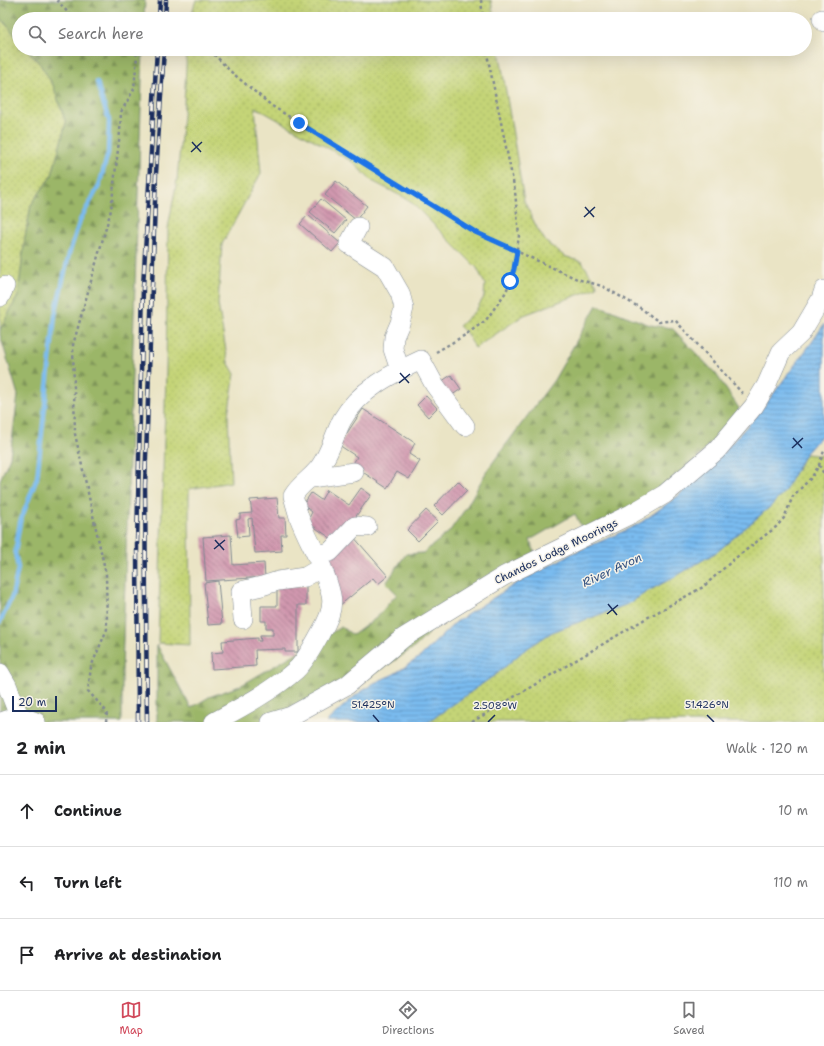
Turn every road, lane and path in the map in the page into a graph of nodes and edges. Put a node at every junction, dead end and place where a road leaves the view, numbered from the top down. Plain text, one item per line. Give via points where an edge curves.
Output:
1 (57, 0) edge
2 (481, 0) edge
3 (67, 12) edge
4 (482, 12) edge
5 (137, 56) edge
6 (217, 56) edge
7 (487, 56) edge
8 (358, 227) dead end
9 (517, 251) junction
10 (824, 290) edge
11 (421, 360) junction
12 (400, 370) junction
13 (748, 400) junction
14 (465, 426) dead end
15 (824, 451) edge
16 (819, 465) junction
17 (354, 472) dead end
18 (824, 474) edge
19 (312, 478) junction
20 (367, 528) dead end
21 (320, 561) junction
22 (243, 619) dead end
23 (0, 673) edge
24 (28, 719) edge
25 (1, 722) edge
26 (106, 722) edge
27 (214, 722) edge
28 (271, 722) edge
29 (472, 722) edge

1 - 3 path
2 - 4 path
5 - 26 path via 134,89 121,112 111,210 74,345 75,434 106,574 107,629 91,666 88,691 107,712
6 - 9 path via 230,71 272,106 475,232
7 - 9 path via 515,191 519,236
8 - 12 street via 349,244 385,267 400,292 404,308 394,336 393,349
9 - 11 path via 506,292 486,320
9 - 13 path via 577,279 602,286 659,322 675,320
10 - 13 street, Chandos Lodge Moorings via 801,333 781,352 766,386
11 - 12 street
11 - 14 street via 434,384
12 - 19 street via 385,377 358,399 343,419 323,462
13 - 28 street, Chandos Lodge Moorings via 717,450 664,494 631,514 504,576 403,638 347,685 291,716
15 - 16 path
16 - 18 path
16 - 29 path via 812,477 793,496 784,518 776,527 703,587
17 - 19 street
19 - 21 street via 299,487 294,496 299,516
20 - 21 street via 355,526
21 - 22 street via 305,577 241,591
21 - 27 street via 331,596 332,609 313,647 296,669 272,688
23 - 24 street
24 - 25 street

